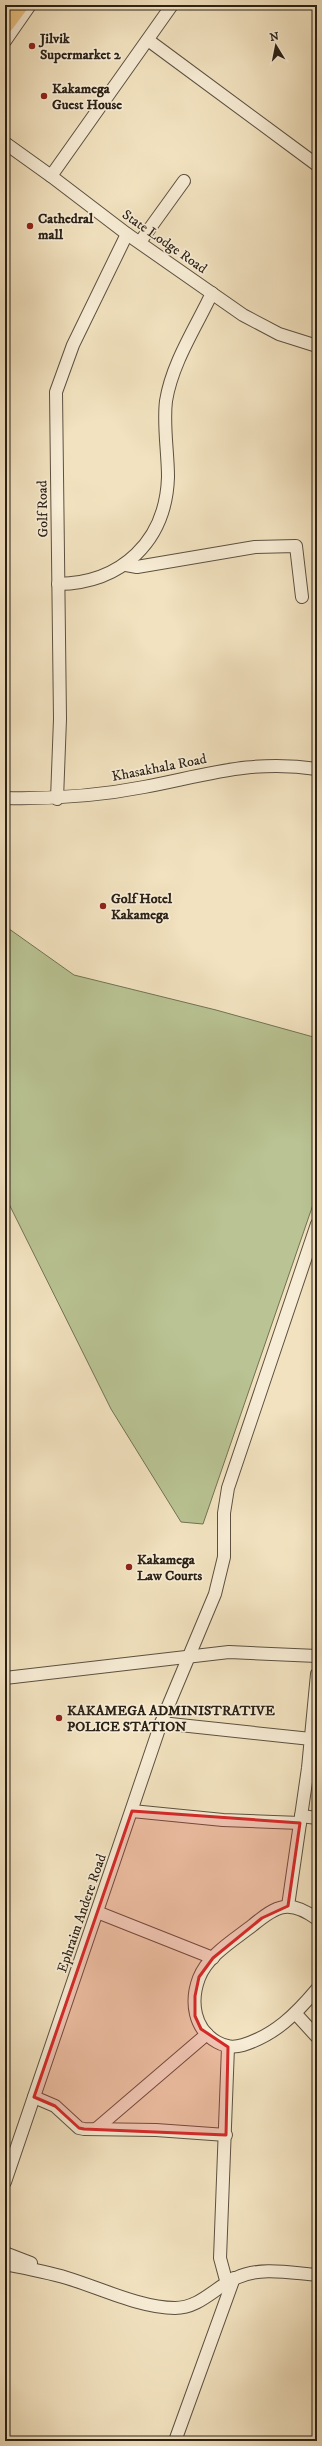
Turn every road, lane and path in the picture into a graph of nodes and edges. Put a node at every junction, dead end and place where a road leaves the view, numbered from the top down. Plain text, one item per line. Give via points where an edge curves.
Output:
1 (30, 5) edge
2 (172, 5) edge
3 (14, 17) edge
4 (5, 28) edge
5 (148, 40) junction
6 (5, 41) edge
7 (5, 143) edge
8 (317, 165) edge
9 (52, 176) junction
10 (184, 181) dead end
11 (127, 234) junction
12 (140, 242) junction
13 (212, 293) junction
14 (317, 346) edge
15 (126, 565) junction
16 (58, 584) junction
17 (302, 597) dead end
18 (317, 769) edge
19 (5, 798) edge
20 (57, 799) junction
21 (317, 1224) edge
22 (189, 1656) junction
23 (317, 1656) edge
24 (317, 1674) edge
25 (5, 1678) edge
26 (161, 1724) junction
27 (311, 1739) junction
28 (132, 1810) junction
29 (317, 1818) edge
30 (301, 1820) junction
31 (288, 1906) junction
32 (97, 1912) junction
33 (317, 1919) edge
34 (213, 1958) junction
35 (317, 1989) edge
36 (296, 2014) junction
37 (207, 2034) junction
38 (317, 2037) edge
39 (228, 2048) junction
40 (34, 2097) junction
41 (96, 2129) junction
42 (226, 2135) junction
43 (5, 2182) edge
44 (5, 2253) edge
45 (5, 2264) edge
46 (317, 2275) edge
47 (65, 2277) junction
48 (231, 2281) junction
49 (175, 2441) edge

1 - 3 street
2 - 5 street
3 - 4 street
3 - 6 street
5 - 8 street
5 - 9 street
7 - 9 street, State Lodge Road
9 - 11 street, State Lodge Road
10 - 12 street
11 - 12 street, State Lodge Road
11 - 16 street, Golf Road via 72,346 56,392
12 - 13 street, State Lodge Road
13 - 14 street, State Lodge Road via 262,326
13 - 15 street via 169,386 166,402 166,498 157,528
15 - 16 street via 78,584
15 - 17 street via 137,567 255,547 296,546
16 - 20 street, Golf Road via 60,719
18 - 20 street, Khasakhala Road via 269,764 245,766 142,787
19 - 20 street, Khasakhala Road
21 - 22 street, Ephraim Andere Road via 228,1488 221,1573
22 - 23 street via 255,1652
22 - 25 street
22 - 26 street, Ephraim Andere Road
24 - 27 street
26 - 27 street
26 - 28 street, Ephraim Andere Road
27 - 30 street
28 - 30 street via 224,1820
28 - 32 street, Ephraim Andere Road
29 - 30 street
30 - 31 street
31 - 33 street via 302,1908
31 - 34 street via 274,1910 262,1918
32 - 34 street
32 - 40 street, Ephraim Andere Road
34 - 37 street via 199,1977 195,1996 195,2016 201,2029
35 - 36 street
36 - 38 street
36 - 39 street via 256,2040
37 - 39 street
37 - 41 street
39 - 42 street
40 - 41 street via 54,2106 79,2128
40 - 43 street, Ephraim Andere Road
41 - 42 street
42 - 48 street via 220,2258
44 - 47 street
45 - 47 street
46 - 48 street via 254,2272
47 - 48 street via 155,2307 176,2309 190,2306
48 - 49 street

